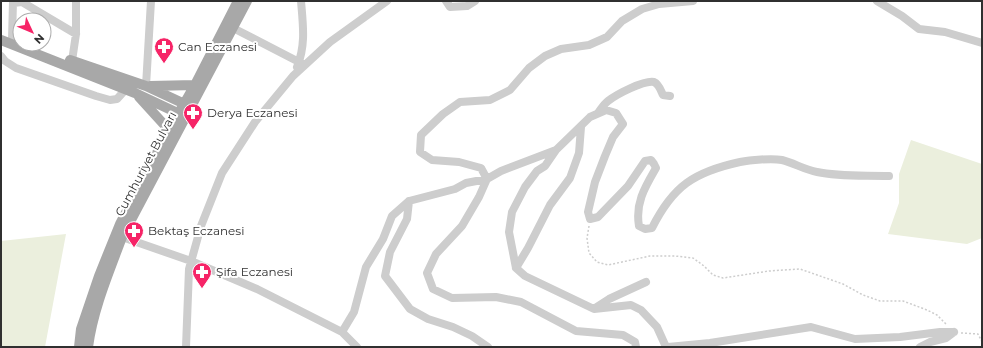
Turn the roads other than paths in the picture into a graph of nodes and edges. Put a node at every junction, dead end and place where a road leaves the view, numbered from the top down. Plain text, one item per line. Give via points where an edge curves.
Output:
1 (76, 1) edge
2 (151, 1) edge
3 (238, 1) edge
4 (247, 1) edge
5 (301, 1) edge
6 (387, 1) edge
7 (446, 1) edge
8 (475, 1) edge
9 (693, 1) edge
10 (877, 1) edge
11 (13, 2) edge
12 (14, 12) edge
13 (233, 28) junction
14 (76, 34) junction
15 (1, 36) edge
16 (1, 40) edge
17 (12, 40) edge
18 (982, 42) edge
19 (46, 52) edge
20 (1, 56) edge
21 (72, 61) junction
22 (302, 63) junction
23 (146, 86) junction
24 (194, 86) junction
25 (126, 89) junction
26 (135, 93) junction
27 (670, 96) dead end
28 (187, 105) junction
29 (598, 114) junction
30 (182, 115) junction
31 (582, 127) junction
32 (169, 130) junction
33 (556, 150) junction
34 (890, 176) dead end
35 (487, 179) junction
36 (409, 201) junction
37 (122, 237) junction
38 (192, 261) junction
39 (516, 268) junction
40 (646, 282) dead end
41 (594, 309) junction
42 (342, 332) junction
43 (78, 347) edge
44 (88, 347) edge
45 (186, 347) edge
46 (357, 347) edge
47 (488, 347) edge
48 (636, 347) edge
49 (667, 347) edge
50 (920, 347) edge

1 - 14 street
2 - 23 street
3 - 24 main road, Cumhuriyet Bulvarı
4 - 13 main road, Cumhuriyet Bulvarı
5 - 22 street
6 - 22 street
7 - 8 street via 450,7 468,6
9 - 35 street via 659,4 642,9 622,21 607,37 589,45 561,49 545,56 529,68 510,90 490,100 460,102 421,135 420,152 432,160 459,162 481,168
10 - 18 street via 919,29 945,32
11 - 12 street
11 - 14 street via 22,2
13 - 22 street
13 - 28 main road, Cumhuriyet Bulvarı
14 - 21 street
15 - 17 main road
16 - 25 main road
19 - 21 main road
20 - 25 street via 16,68 110,100 117,99
21 - 23 main road
22 - 38 street via 254,122 222,174 201,226
23 - 24 main road
23 - 28 main road
24 - 28 main road, Cumhuriyet Bulvarı
25 - 26 main road
26 - 30 main road
26 - 32 main road
27 - 29 street via 663,95 658,84 646,83 622,92 607,102
28 - 30 main road, Cumhuriyet Bulvarı
29 - 31 street via 590,117
29 - 34 street via 606,110 616,114 623,124 604,156 589,216 598,217 628,186 645,161 651,160 656,168 642,192 638,217 639,226 646,229 652,228 666,203 682,186 696,176 725,165 750,160 782,160 815,172 834,175
30 - 32 main road, Cumhuriyet Bulvarı
30 - 37 main road, Cumhuriyet Bulvarı
31 - 33 street
31 - 39 street via 578,153 570,178 550,205
32 - 43 main road, Cumhuriyet Bulvarı via 120,224 97,282 81,329
33 - 35 street
33 - 39 street via 525,187 512,212 509,232
35 - 36 street
35 - 48 street via 462,226 436,254 427,273 434,289 452,298 496,297 521,302 576,331 623,335 634,342
36 - 42 street via 392,216 383,239 366,267 354,312
36 - 47 street via 406,219 390,252 385,276 410,309 428,319 452,326
37 - 38 street
37 - 44 main road, Cumhuriyet Bulvarı via 90,331
38 - 42 street via 257,289
38 - 45 street via 189,269
39 - 41 street via 525,276
40 - 41 street
41 - 49 street via 631,305 642,310 657,327
42 - 46 street
49 - 50 street via 710,343 811,326 855,339 954,332 946,338

